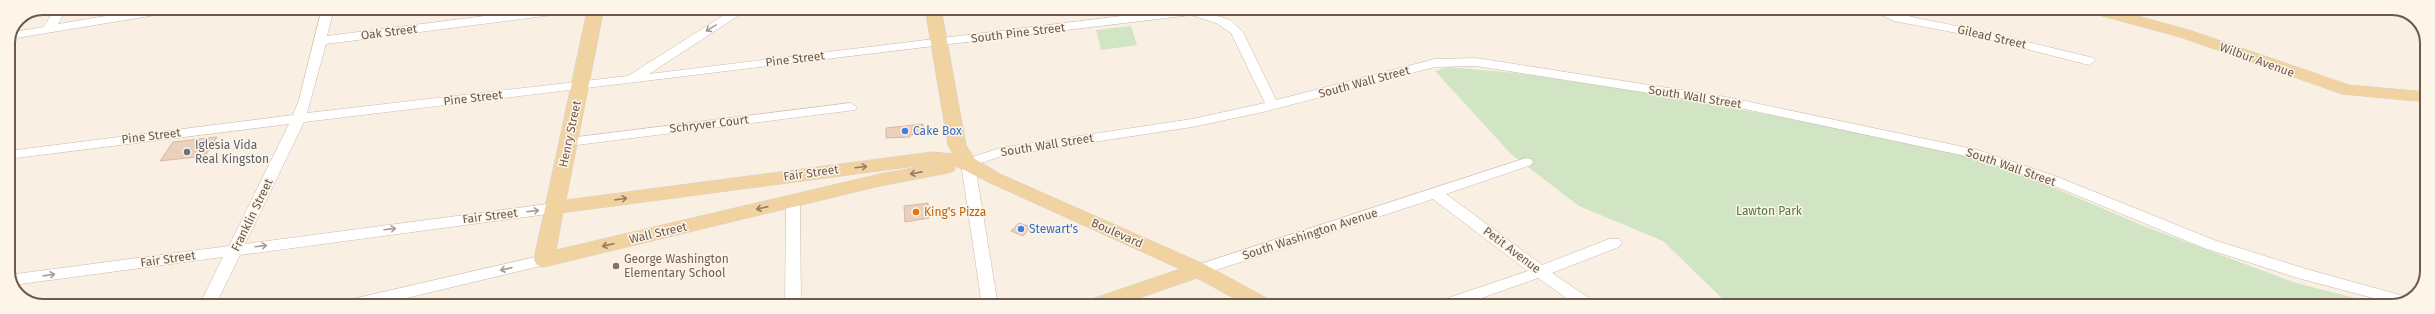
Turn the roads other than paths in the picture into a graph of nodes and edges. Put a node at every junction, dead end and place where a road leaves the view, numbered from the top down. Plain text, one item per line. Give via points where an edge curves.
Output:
1 (56, 15) edge
2 (132, 15) edge
3 (326, 15) edge
4 (522, 15) edge
5 (595, 15) edge
6 (733, 15) edge
7 (934, 15) edge
8 (1160, 15) edge
9 (1201, 15) edge
10 (1890, 15) edge
11 (2116, 15) edge
12 (49, 29) junction
13 (17, 35) edge
14 (320, 41) junction
15 (938, 42) junction
16 (2089, 61) dead end
17 (631, 80) junction
18 (580, 86) junction
19 (2420, 95) edge
20 (1272, 105) junction
21 (850, 107) dead end
22 (298, 118) junction
23 (569, 142) junction
24 (15, 154) edge
25 (1526, 162) dead end
26 (968, 163) junction
27 (1436, 194) junction
28 (793, 201) junction
29 (555, 208) junction
30 (1614, 243) dead end
31 (236, 250) junction
32 (544, 260) junction
33 (1199, 270) junction
34 (1540, 272) junction
35 (16, 279) edge
36 (2395, 298) edge
37 (211, 299) edge
38 (378, 299) edge
39 (793, 299) edge
40 (989, 299) edge
41 (1114, 299) edge
42 (1252, 299) edge
43 (1462, 299) edge
44 (1579, 299) edge

1 - 12 street
2 - 12 street
3 - 14 street, Franklin Street
4 - 14 street, Oak Street
5 - 18 main road, Henry Street
6 -> 17 street
7 - 15 main road
8 - 15 street, South Pine Street
9 - 20 street via 1232,26 1239,35
10 - 16 street, Gilead Street via 1983,34
11 - 19 main road, Wilbur Avenue via 2186,34 2348,90
12 - 13 street
14 - 22 street, Franklin Street via 306,100
15 - 17 street, Pine Street
15 - 26 main road via 957,145
17 - 18 street, Pine Street
18 - 22 street, Pine Street
18 - 23 main road, Henry Street
20 - 26 street, South Wall Street via 1192,123 1000,152
20 - 36 street, South Wall Street via 1446,61 1510,66 1726,101 1978,154 2050,179 2209,244 2303,274
21 - 23 street, Schryver Court
22 - 24 street, Pine Street
22 - 31 street, Franklin Street
23 - 29 main road, Henry Street
25 - 27 street, South Washington Avenue
26 -> 28 main road, Wall Street via 880,180
29 -> 26 main road, Fair Street via 932,158
26 - 33 main road, Boulevard via 994,178
26 - 40 street
27 - 33 street, South Washington Avenue
27 - 34 street, Petit Avenue
28 -> 32 main road, Wall Street
28 - 39 street
31 -> 29 street, Fair Street
29 - 32 main road, Henry Street
30 - 34 street
35 -> 31 street, Fair Street
31 - 37 street, Franklin Street
32 -> 38 street, Wall Street
33 - 41 main road, South Washington Avenue
33 - 42 main road, Boulevard
34 - 43 street
34 - 44 street, Petit Avenue

